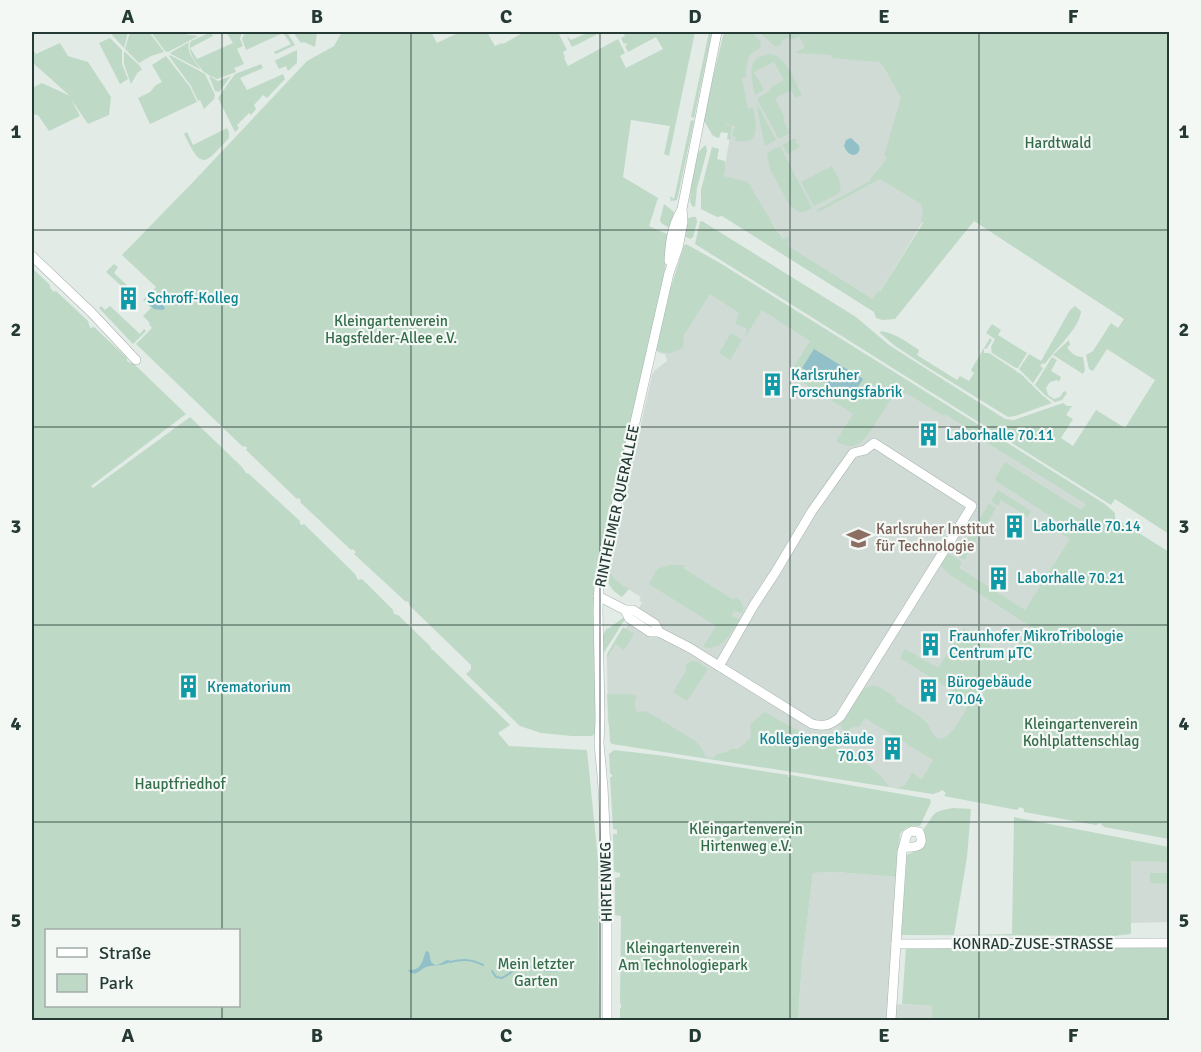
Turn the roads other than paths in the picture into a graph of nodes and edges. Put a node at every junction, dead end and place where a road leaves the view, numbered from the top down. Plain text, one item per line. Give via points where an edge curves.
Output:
1 (717, 32) edge
2 (32, 256) edge
3 (136, 360) dead end
4 (598, 596) junction
5 (719, 666) junction
6 (599, 743) joint
7 (904, 848) dead end
8 (1170, 943) edge
9 (896, 944) junction
10 (607, 1020) edge
11 (891, 1020) edge

1 - 4 street, RINTHEIMER QUERALLEE via 681,211 678,248 669,273
2 - 3 street
4 - 5 street via 625,610 629,618 650,632 659,632
4 - 6 street, RINTHEIMER QUERALLEE
5 - 5 street via 812,724 828,726 840,717 972,506 874,443 853,453 812,511
6 - 10 street, HIRTENWEG via 607,872
7 - 9 street
8 - 9 street, KONRAD-ZUSE-STRASSE
9 - 11 street

